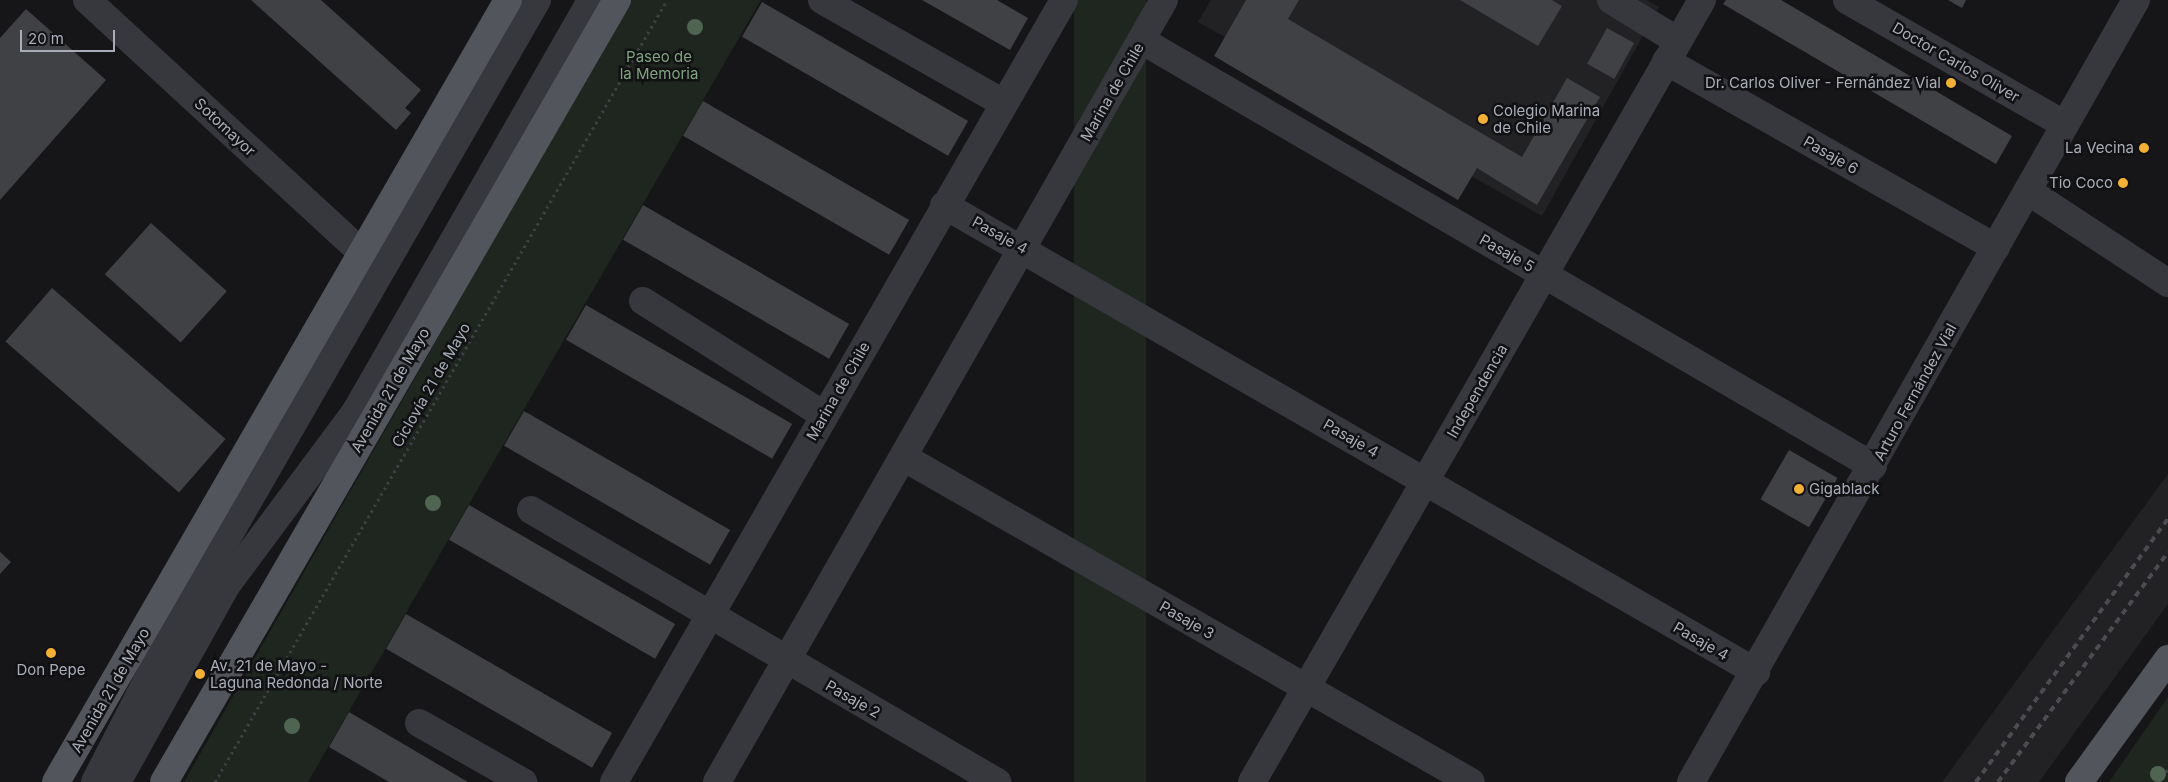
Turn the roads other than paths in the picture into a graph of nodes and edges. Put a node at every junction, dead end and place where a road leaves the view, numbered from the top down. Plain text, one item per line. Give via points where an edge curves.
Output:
1 (87, 0) edge
2 (508, 0) edge
3 (537, 0) edge
4 (591, 0) edge
5 (617, 0) edge
6 (822, 0) edge
7 (1064, 0) edge
8 (1164, 0) edge
9 (1611, 0) edge
10 (1702, 0) edge
11 (1847, 0) edge
12 (2136, 0) edge
13 (1141, 40) junction
14 (1672, 51) junction
15 (1003, 103) junction
16 (2065, 125) junction
17 (2028, 191) junction
18 (944, 205) junction
19 (1023, 248) junction
20 (1996, 248) junction
21 (363, 254) junction
22 (1544, 275) junction
23 (2168, 283) edge
24 (643, 301) dead end
25 (824, 415) junction
26 (903, 457) junction
27 (1873, 466) junction
28 (1426, 481) junction
29 (531, 510) dead end
30 (709, 616) junction
31 (2168, 659) edge
32 (786, 661) junction
33 (1756, 672) junction
34 (1306, 688) junction
35 (419, 723) dead end
36 (56, 782) edge
37 (95, 782) edge
38 (117, 782) edge
39 (164, 782) edge
40 (523, 782) edge
41 (614, 782) edge
42 (716, 782) edge
43 (998, 782) edge
44 (1252, 782) edge
45 (1470, 782) edge
46 (1691, 782) edge
47 (2079, 782) edge

1 - 21 street, Sotomayor
2 - 21 main road, Avenida 21 de Mayo
3 - 37 street via 158,659
4 - 38 street via 356,412 226,586
5 - 39 main road, Avenida 21 de Mayo
6 - 15 street
7 - 15 street, Marina de Chile
8 - 13 street, Marina de Chile
9 - 14 street, Pasaje 6
10 - 14 street, Independencia
11 - 16 street, Doctor Carlos Oliver
12 - 16 street, Arturo Fernández Vial
13 - 19 street, Marina de Chile
13 - 22 street, Pasaje 5
14 - 20 street, Pasaje 6
14 - 22 street, Independencia
15 - 18 street, Marina de Chile
16 - 17 street, Arturo Fernández Vial
17 - 20 street, Arturo Fernández Vial
17 - 23 street
18 - 19 street, Pasaje 4
18 - 25 street, Marina de Chile
19 - 26 street, Marina de Chile
19 - 28 street, Pasaje 4
20 - 27 street, Arturo Fernández Vial
21 - 36 main road, Avenida 21 de Mayo
22 - 27 street, Pasaje 5
22 - 28 street, Independencia
24 - 25 street
25 - 30 street, Marina de Chile
26 - 32 street, Marina de Chile
26 - 34 street, Pasaje 3
27 - 33 street, Arturo Fernández Vial
28 - 33 street, Pasaje 4
28 - 34 street, Independencia
29 - 30 street, Pasaje 2
30 - 32 street, Pasaje 2
30 - 41 street, Marina de Chile
31 - 47 main road
32 - 42 street, Marina de Chile
32 - 43 street, Pasaje 2
33 - 46 street, Arturo Fernández Vial
34 - 44 street, Independencia
34 - 45 street, Pasaje 3
35 - 40 street

